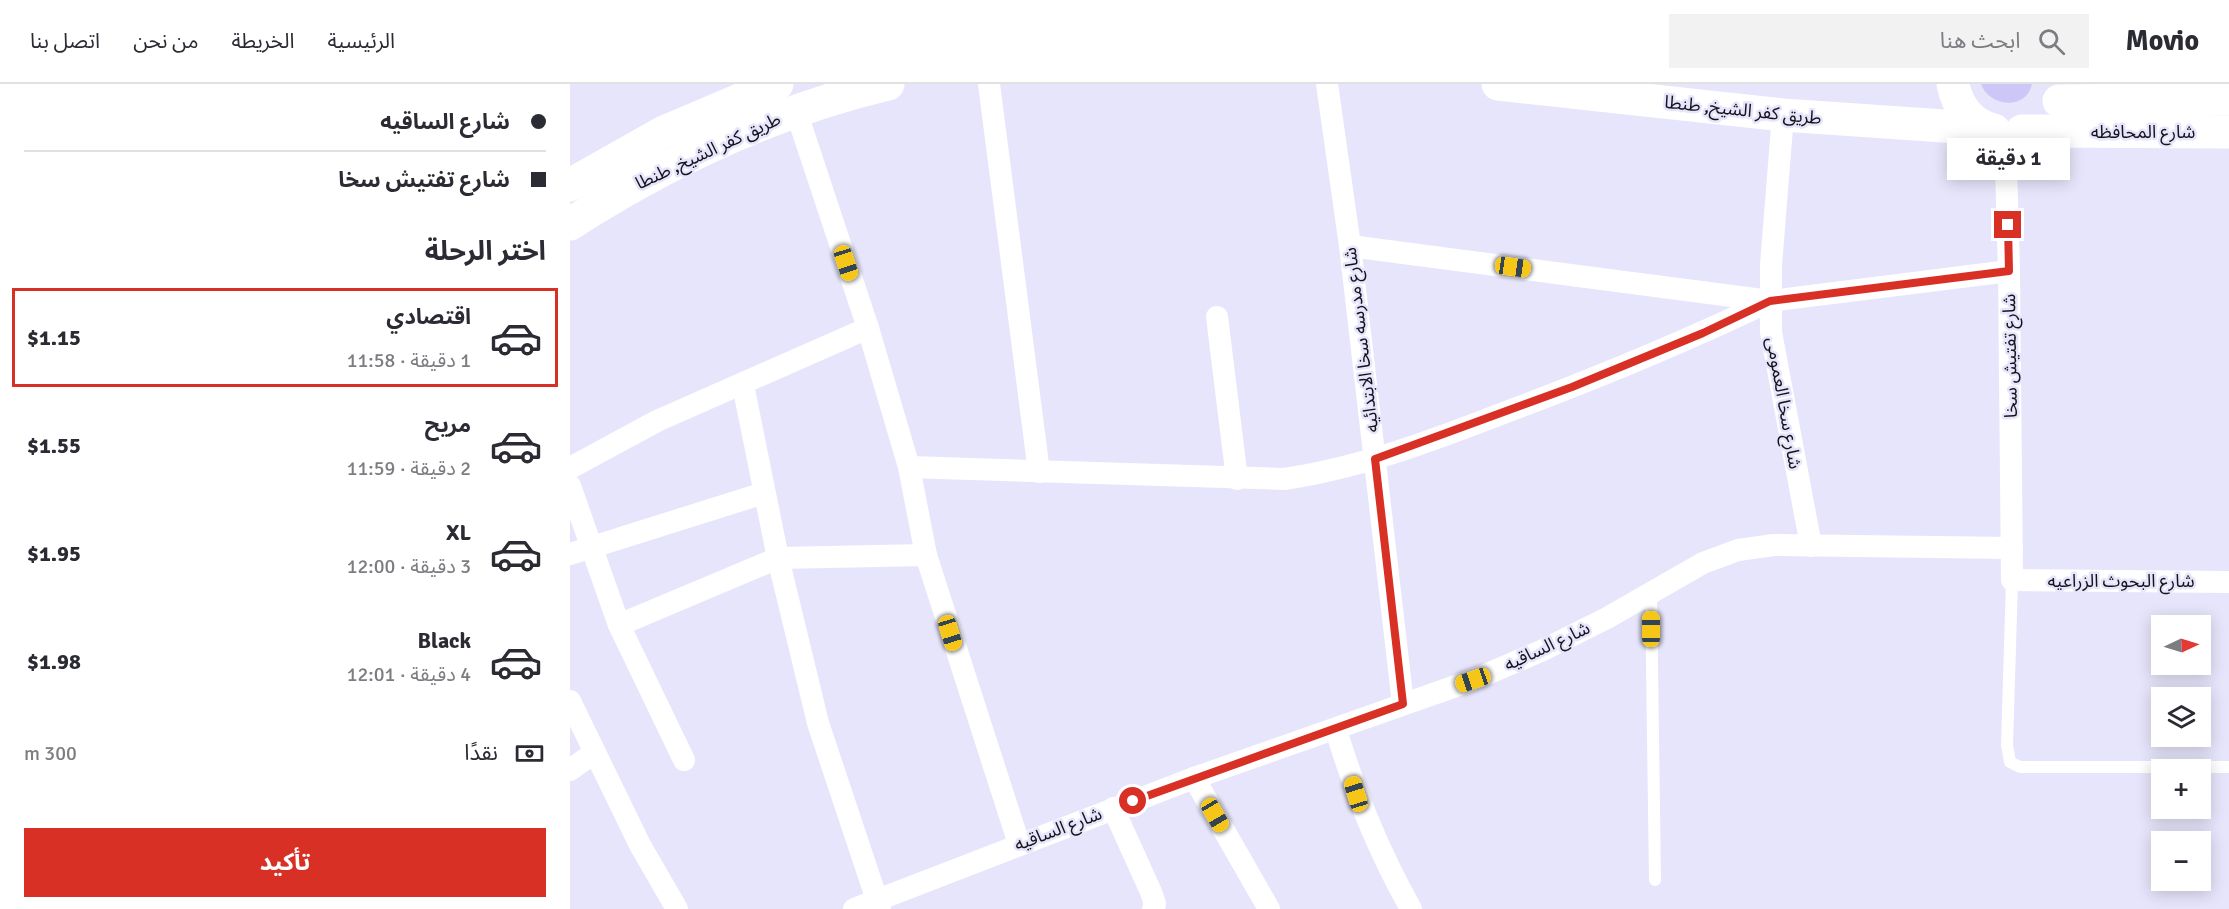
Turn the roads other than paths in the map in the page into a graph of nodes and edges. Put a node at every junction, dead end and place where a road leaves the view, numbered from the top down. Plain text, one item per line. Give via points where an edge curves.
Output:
1 (777, 84) edge
2 (888, 84) edge
3 (989, 84) edge
4 (1327, 84) edge
5 (1498, 84) edge
6 (1953, 84) edge
7 (2062, 92) edge
8 (2229, 99) edge
9 (796, 111) junction
10 (1783, 115) junction
11 (2005, 131) junction
12 (2229, 132) edge
13 (570, 185) edge
14 (570, 225) edge
15 (1350, 246) junction
16 (2009, 271) junction
17 (1770, 301) junction
18 (1217, 317) dead end
19 (868, 328) junction
20 (743, 385) junction
21 (1375, 459) junction
22 (909, 467) junction
23 (570, 468) edge
24 (1039, 472) junction
25 (1238, 479) junction
26 (570, 486) edge
27 (764, 493) junction
28 (1811, 546) junction
29 (2012, 548) junction
30 (580, 551) edge
31 (926, 555) junction
32 (778, 558) junction
33 (2012, 580) junction
34 (2229, 582) edge
35 (1651, 592) junction
36 (619, 625) junction
37 (570, 701) edge
38 (1403, 704) junction
39 (1336, 730) junction
40 (594, 753) junction
41 (684, 760) dead end
42 (2229, 766) edge
43 (570, 770) edge
44 (1194, 778) junction
45 (1113, 808) junction
46 (1019, 844) junction
47 (1655, 880) dead end
48 (879, 904) edge
49 (677, 909) edge
50 (854, 909) edge
51 (1153, 909) edge
52 (1269, 909) edge
53 (1411, 909) edge

1 - 13 main road, طريق كفر الشيخ, طنطا via 662,133
2 - 9 main road, طريق كفر الشيخ, طنطا
3 - 24 street
4 - 15 street, شارع مدرسه سخا الابتدائيه
5 - 10 main road, طريق كفر الشيخ, طنطا
6 - 11 main road via 1962,109 1973,121
7 - 8 main road, شارع المحافظه
7 - 11 main road via 2044,120
9 - 14 main road, طريق كفر الشيخ, طنطا via 673,164
9 - 19 street
10 - 11 main road, طريق كفر الشيخ, طنطا
10 - 17 street, شارع سخا العمومى
11 - 12 main road, شارع المحافظه
11 - 16 street, شارع تفتيش سخا
15 - 17 street
15 - 21 street, شارع مدرسه سخا الابتدائيه
16 - 17 street
16 - 29 street, شارع تفتيش سخا
17 - 21 street via 1572,387
17 - 28 street, شارع سخا العمومى via 1775,362
18 - 25 street
19 - 20 street
19 - 22 street
20 - 23 street via 657,421
20 - 27 street
21 - 25 street via 1330,473 1296,478
21 - 38 street, شارع مدرسه سخا الابتدائيه
22 - 24 street
22 - 31 street
24 - 25 street
26 - 30 street
27 - 30 street
27 - 32 street
28 - 29 street, شارع الساقيه
28 - 35 street, شارع الساقيه via 1774,545 1738,550 1703,563
29 - 33 street, شارع تفتيش سخا
30 - 36 street
31 - 32 street
31 - 46 street
32 - 36 street
32 - 48 street via 818,723
33 - 34 street, شارع البحوث الزراعيه
33 - 42 lane via 2007,745 2010,762 2020,767
35 - 38 street, شارع الساقيه via 1541,651
35 - 47 lane
36 - 41 street
37 - 40 street
38 - 39 street, شارع الساقيه
39 - 44 street, شارع الساقيه
39 - 53 street via 1381,855
40 - 43 street
40 - 49 street
44 - 45 street, شارع الساقيه
44 - 52 street
45 - 46 street, شارع الساقيه
45 - 51 street via 1151,892
46 - 48 street, شارع الساقيه
48 - 50 street, شارع الساقيه

